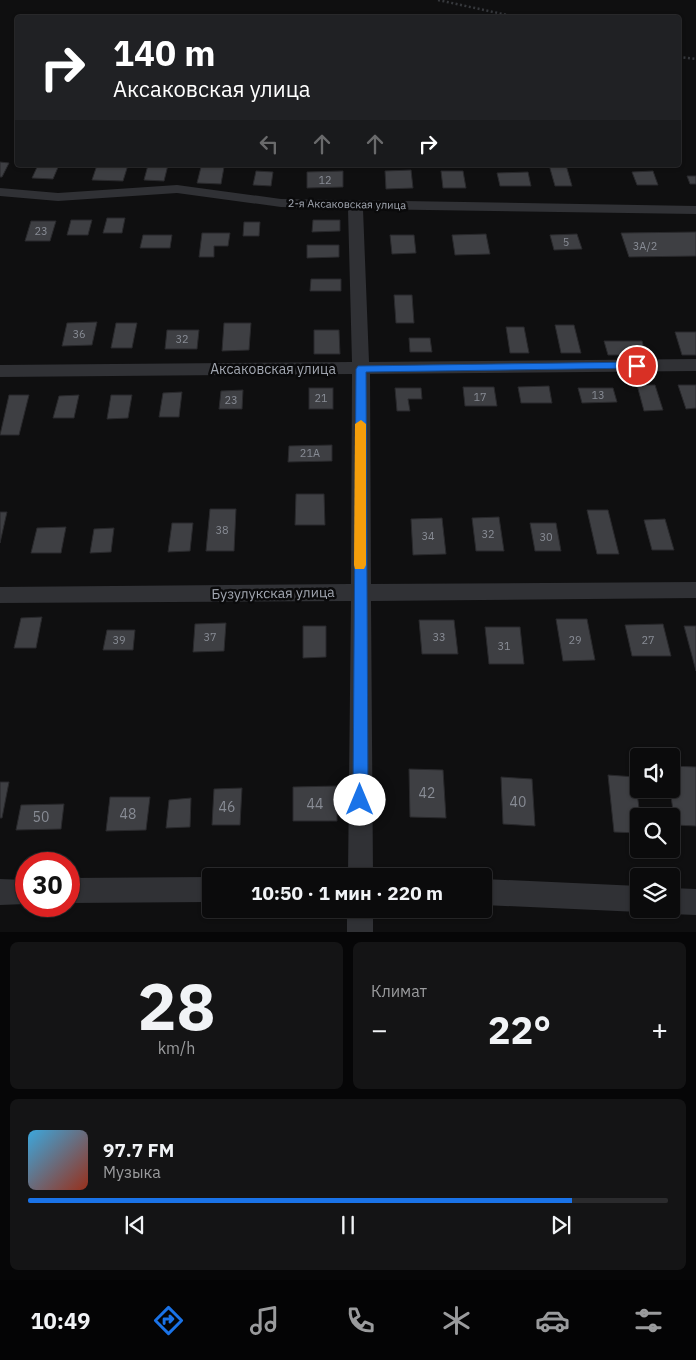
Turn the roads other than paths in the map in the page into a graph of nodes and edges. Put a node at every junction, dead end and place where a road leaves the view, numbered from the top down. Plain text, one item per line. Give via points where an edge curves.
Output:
1 (0, 192) edge
2 (354, 204) junction
3 (696, 210) edge
4 (696, 365) edge
5 (361, 369) junction
6 (0, 371) edge
7 (696, 590) edge
8 (360, 592) junction
9 (0, 595) edge
10 (360, 868) edge
11 (202, 889) edge
12 (80, 891) edge
13 (0, 892) edge
14 (15, 892) edge
15 (492, 892) edge
16 (630, 899) edge
17 (680, 901) edge
18 (696, 902) edge
19 (360, 918) edge
20 (360, 932) edge

1 - 2 street, 2-я Аксаковская улица via 58,196 177,190 281,203
2 - 3 street, 2-я Аксаковская улица
2 - 5 street
4 - 5 street, Аксаковская улица
5 - 6 street, Аксаковская улица
5 - 8 street
7 - 8 street, Бузулукская улица
8 - 9 street, Бузулукская улица
8 - 10 street
11 - 12 street
13 - 14 street
15 - 16 street
17 - 18 street
19 - 20 street

